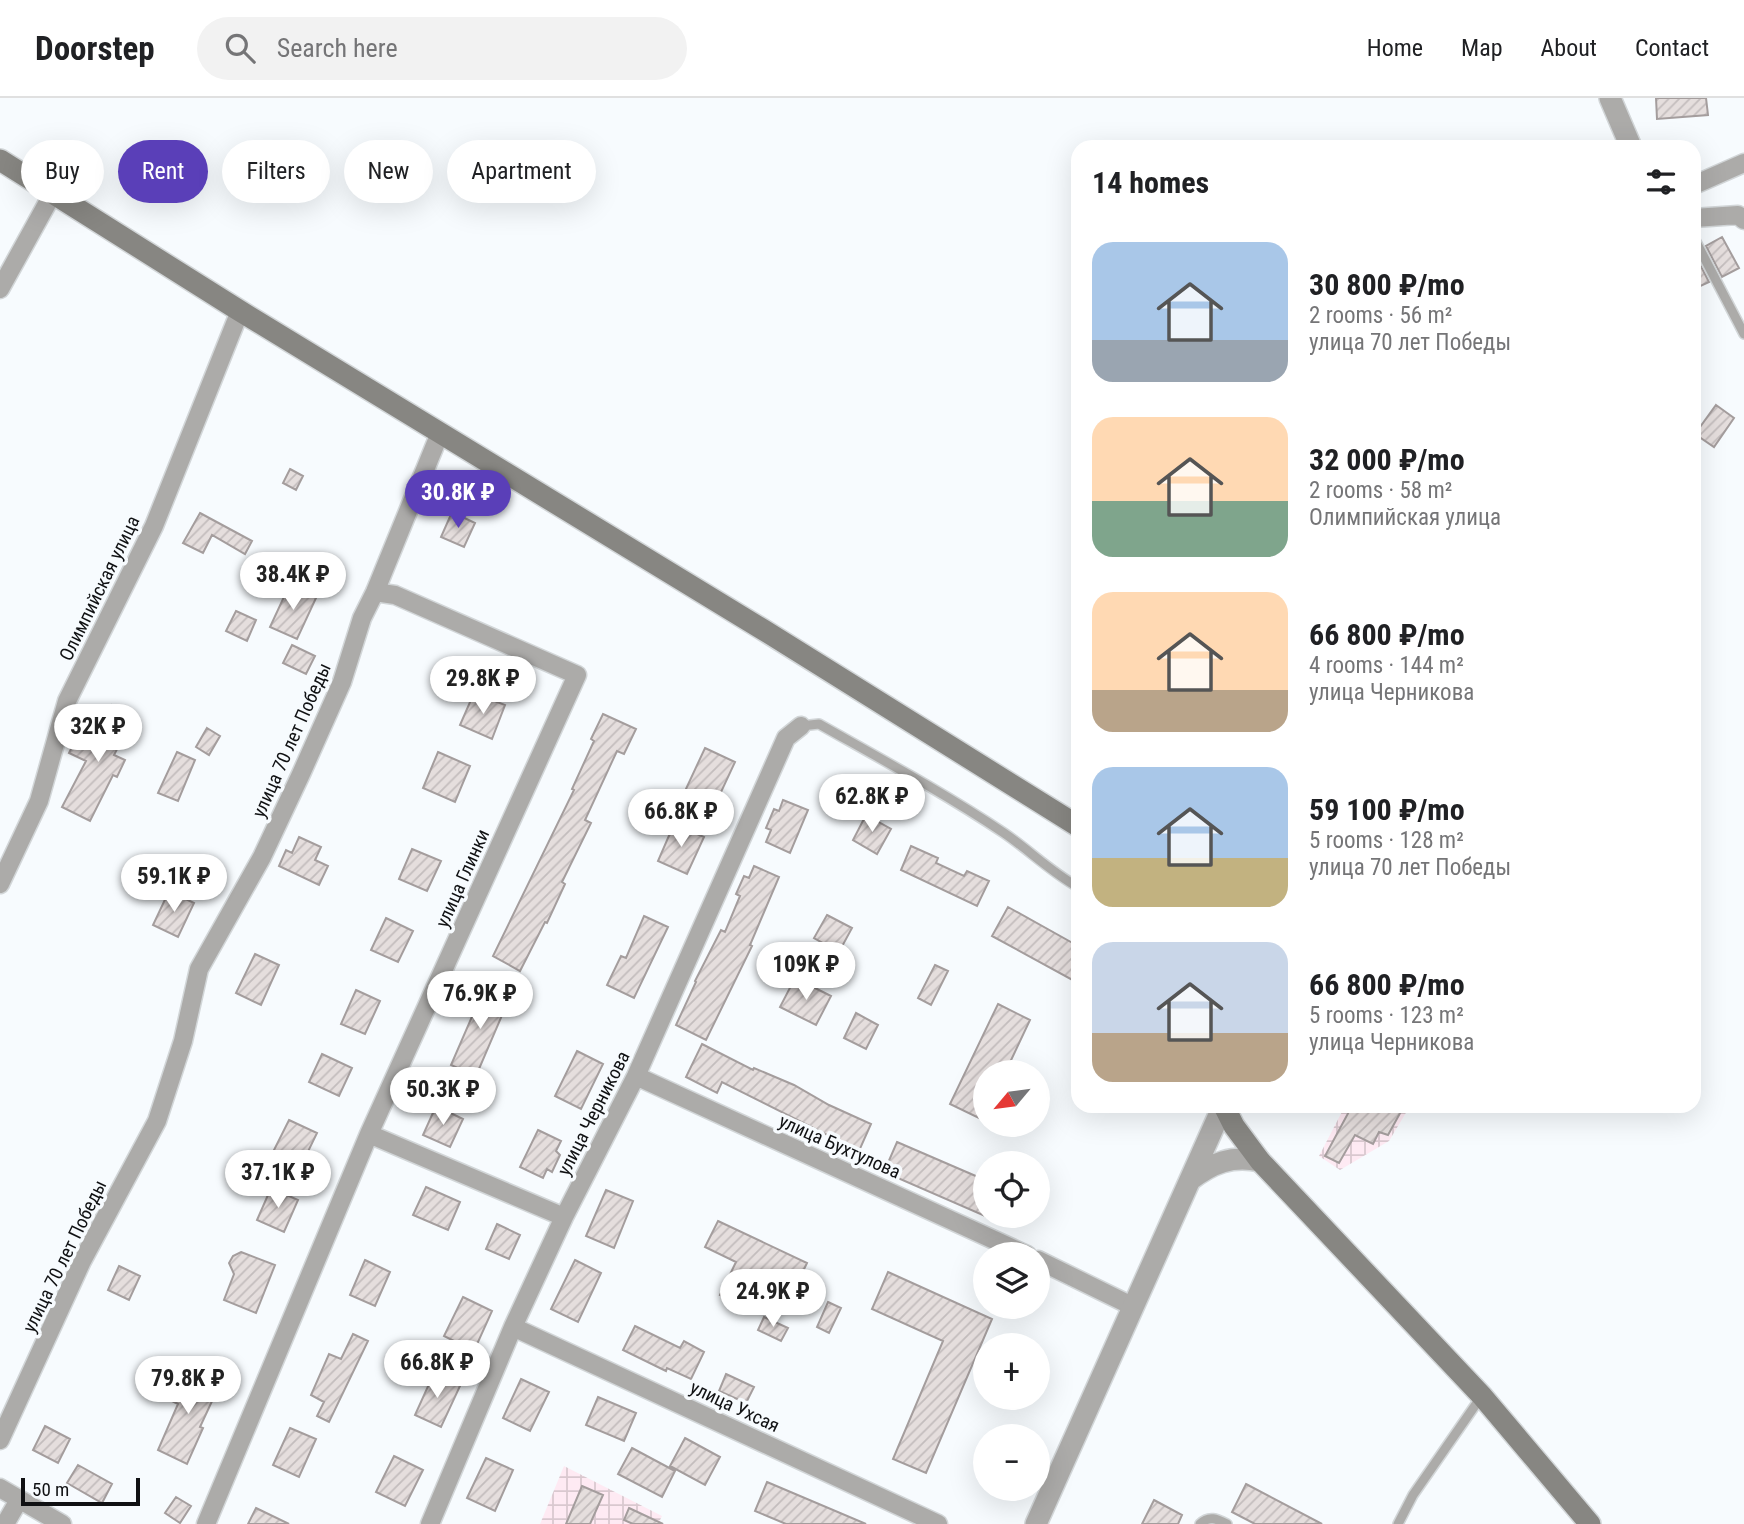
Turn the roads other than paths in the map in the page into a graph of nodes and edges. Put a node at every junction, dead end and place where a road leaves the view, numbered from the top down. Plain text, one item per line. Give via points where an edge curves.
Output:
1 (1610, 98) edge
2 (1627, 140) edge
3 (0, 160) edge
4 (1740, 170) edge
5 (21, 173) edge
6 (1701, 183) edge
7 (47, 203) edge
8 (69, 203) edge
9 (1701, 218) edge
10 (1744, 220) edge
11 (1701, 251) edge
12 (0, 289) edge
13 (240, 311) junction
14 (1744, 334) edge
15 (440, 433) junction
16 (375, 592) junction
17 (802, 726) joint
18 (1071, 822) edge
19 (1071, 882) edge
20 (0, 884) edge
21 (636, 1076) junction
22 (1221, 1113) edge
23 (1228, 1113) edge
24 (369, 1134) junction
25 (1260, 1161) junction
26 (1190, 1180) junction
27 (564, 1217) junction
28 (999, 1242) edge
29 (1050, 1266) edge
30 (1132, 1306) junction
31 (513, 1327) junction
32 (1482, 1396) junction
33 (0, 1440) edge
34 (0, 1488) edge
35 (19, 1500) junction
36 (5, 1524) edge
37 (62, 1524) edge
38 (206, 1524) edge
39 (430, 1524) edge
40 (938, 1524) edge
41 (1036, 1524) edge
42 (1200, 1524) edge
43 (1227, 1524) edge
44 (1398, 1524) edge
45 (1590, 1524) edge

1 - 2 street
3 - 5 main road
4 - 6 street
7 - 12 street
8 - 13 main road
9 - 10 street via 1738,215
11 - 14 lane
13 - 15 main road
13 - 20 street, Олимпийская улица via 154,526 67,701 39,802
15 - 16 street, улица 70 лет Победы
15 - 18 main road
16 - 24 street, улица Глинки via 395,595 577,675
16 - 33 street, улица 70 лет Победы via 296,786 199,969 183,1041 157,1121 82,1261
17 - 19 lane via 819,724 928,785
17 - 21 street, улица Черникова via 786,738
21 - 27 street, улица Черникова
21 - 28 street, улица Бухтулова
22 - 26 street
23 - 25 main road
24 - 27 street
24 - 38 street, улица Глинки
25 - 26 street via 1224,1161
25 - 32 main road
26 - 30 street
27 - 31 street, улица Черникова
29 - 30 street
30 - 41 street
31 - 39 street, улица Черникова
31 - 40 street, улица Ухсая
32 - 44 lane via 1413,1494
32 - 45 main road
34 - 35 street
35 - 36 street
35 - 37 street
42 - 43 lane via 1214,1518

